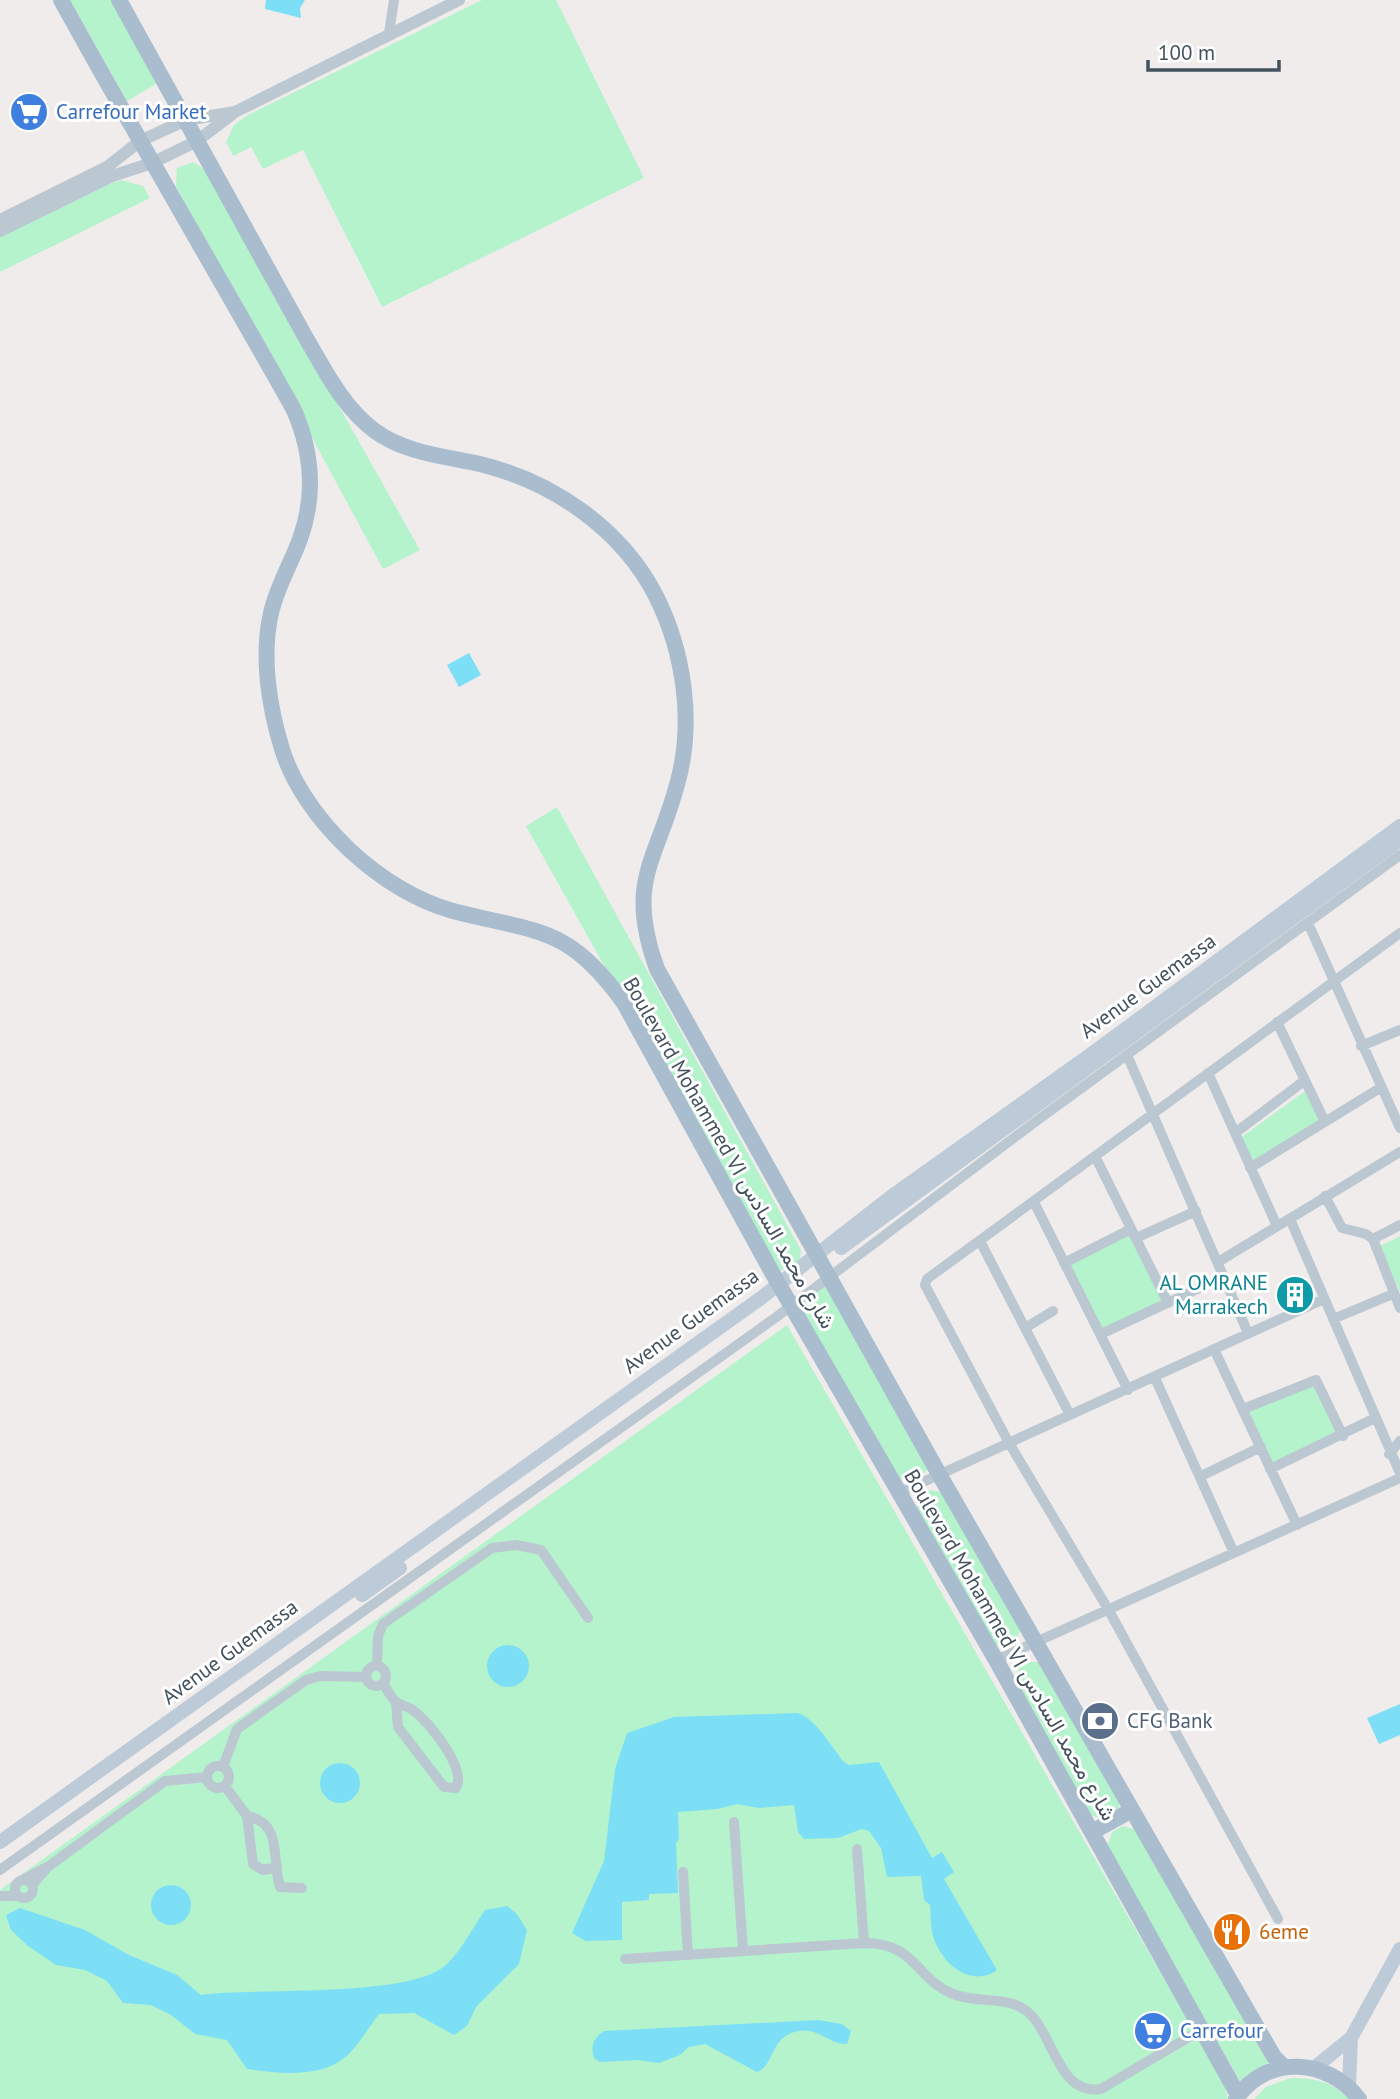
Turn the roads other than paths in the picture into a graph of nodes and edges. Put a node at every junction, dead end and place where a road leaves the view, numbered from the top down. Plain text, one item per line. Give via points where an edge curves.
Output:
1 (61, 0) edge
2 (119, 0) edge
3 (394, 0) edge
4 (458, 0) edge
5 (389, 33) junction
6 (235, 112) junction
7 (186, 120) junction
8 (139, 141) junction
9 (197, 141) junction
10 (152, 163) junction
11 (0, 220) edge
12 (0, 231) edge
13 (1400, 826) edge
14 (1400, 840) edge
15 (1400, 855) edge
16 (1308, 923) junction
17 (1400, 933) edge
18 (1335, 981) junction
19 (1277, 1022) junction
20 (1400, 1030) edge
21 (1361, 1045) junction
22 (1127, 1055) junction
23 (1208, 1073) junction
24 (1304, 1081) junction
25 (1380, 1088) junction
26 (1155, 1113) junction
27 (1325, 1122) junction
28 (1400, 1128) edge
29 (1235, 1133) junction
30 (1400, 1152) edge
31 (1095, 1156) junction
32 (1250, 1168) junction
33 (1325, 1196) junction
34 (1034, 1202) junction
35 (1196, 1211) junction
36 (1290, 1219) junction
37 (1400, 1225) edge
38 (1277, 1226) junction
39 (1133, 1234) junction
40 (1374, 1239) junction
41 (980, 1241) junction
42 (1218, 1262) junction
43 (1064, 1263) junction
44 (822, 1265) junction
45 (1223, 1277) junction
46 (784, 1294) junction
47 (1393, 1294) junction
48 (1324, 1299) junction
49 (1168, 1303) junction
50 (1400, 1308) edge
51 (1053, 1311) dead end
52 (1333, 1319) junction
53 (1025, 1328) junction
54 (1248, 1333) junction
55 (1101, 1334) junction
56 (1214, 1349) junction
57 (1155, 1378) junction
58 (1128, 1390) junction
59 (1243, 1409) junction
60 (1070, 1415) junction
61 (1375, 1418) junction
62 (1343, 1436) junction
63 (1400, 1441) edge
64 (1009, 1443) junction
65 (1261, 1447) junction
66 (1389, 1454) junction
67 (1270, 1469) junction
68 (1400, 1473) edge
69 (939, 1474) junction
70 (1201, 1476) junction
71 (1400, 1478) edge
72 (899, 1493) junction
73 (1297, 1525) junction
74 (1234, 1553) junction
75 (1108, 1609) junction
76 (588, 1618) dead end
77 (1038, 1641) junction
78 (996, 1660) junction
79 (377, 1666) junction
80 (367, 1676) junction
81 (383, 1683) junction
82 (396, 1703) junction
83 (223, 1767) junction
84 (207, 1777) junction
85 (225, 1786) junction
86 (1132, 1810) junction
87 (247, 1816) junction
88 (733, 1822) dead end
89 (1092, 1832) junction
90 (0, 1842) edge
91 (857, 1849) dead end
92 (0, 1853) edge
93 (277, 1867) junction
94 (0, 1870) edge
95 (683, 1872) dead end
96 (28, 1882) junction
97 (302, 1888) dead end
98 (16, 1891) junction
99 (0, 1896) edge
100 (1278, 1919) dead end
101 (864, 1943) junction
102 (1400, 1949) edge
103 (743, 1951) junction
104 (688, 1955) junction
105 (625, 1959) dead end
106 (1201, 2030) junction
107 (1351, 2038) junction
108 (1284, 2067) junction
109 (1314, 2068) junction
110 (1354, 2093) edge
111 (1237, 2097) edge

1 - 8 main road, Boulevard Mohammed VI شارع محمد السادس
2 - 7 main road, Boulevard Mohammed VI شارع محمد السادس
3 - 5 street
4 - 5 street
5 - 6 street
6 - 7 street
6 - 9 street
7 - 8 street
7 - 9 main road, Boulevard Mohammed VI شارع محمد السادس
8 - 10 main road, Boulevard Mohammed VI شارع محمد السادس
8 - 11 street via 107,167
9 - 10 street
9 - 44 main road, Boulevard Mohammed VI شارع محمد السادس via 306,338 356,415 405,446 508,472 564,498 618,544 656,597 680,663 685,733 678,780 647,870 642,915 647,941 679,1010
10 - 12 street via 112,176
10 - 46 main road, Boulevard Mohammed VI شارع محمد السادس via 294,410 308,452 309,508 281,581 267,640 272,708 282,751 293,773 335,837 362,863 403,889 452,911 533,928 593,964 624,1003
13 - 44 main road, Avenue Guemassa via 892,1196
14 - 44 main road, Avenue Guemassa
15 - 16 street, Avenue Guemassa
16 - 18 street
16 - 22 street, Avenue Guemassa
17 - 18 street
18 - 19 street
18 - 21 street
19 - 23 street
19 - 24 street
20 - 21 street
21 - 25 street
22 - 26 street
22 - 44 street, Avenue Guemassa
23 - 26 street
23 - 29 street
24 - 27 street
24 - 29 street
25 - 27 street
25 - 28 street
26 - 31 street
26 - 35 street
27 - 32 street
29 - 32 street
30 - 33 street
31 - 34 street
31 - 39 street
32 - 38 street
33 - 36 street
33 - 40 street via 1342,1228
34 - 41 street
34 - 43 street
35 - 39 street
35 - 42 street
36 - 38 street
36 - 48 street
37 - 40 street
38 - 42 street
39 - 43 street
39 - 49 street
40 - 47 street
41 - 53 street
41 - 64 street via 925,1285
42 - 45 street
43 - 55 street
44 - 46 main road, Avenue Guemassa
44 - 46 street, Avenue Guemassa
44 - 69 main road, Boulevard Mohammed VI شارع محمد السادس
45 - 49 street
45 - 54 street
46 - 72 main road, Boulevard Mohammed VI شارع محمد السادس
46 - 90 main road, Avenue Guemassa
46 - 92 main road, Avenue Guemassa
46 - 94 street, Avenue Guemassa
47 - 50 street
47 - 52 street
48 - 52 street
48 - 54 street
49 - 55 street
51 - 53 street
52 - 61 street
53 - 60 street
54 - 56 street
55 - 58 street
56 - 57 street
56 - 59 street
57 - 58 street
57 - 70 street
58 - 60 street
59 - 62 street via 1316,1380
59 - 65 street
60 - 64 street
61 - 62 street
61 - 66 street
62 - 67 street
63 - 66 street
64 - 69 street
64 - 75 street
65 - 67 street
65 - 70 street
66 - 68 street
67 - 73 street
69 - 72 street
69 - 77 main road, Boulevard Mohammed VI شارع محمد السادس
70 - 74 street
71 - 73 street
72 - 78 main road, Boulevard Mohammed VI شارع محمد السادس
73 - 74 street
74 - 75 street
75 - 77 street
75 - 100 street
76 - 79 street via 541,1550 516,1545 492,1548 383,1625
77 - 78 street
77 - 86 main road, Boulevard Mohammed VI شارع محمد السادس
78 - 89 main road, Boulevard Mohammed VI شارع محمد السادس
79 - 80 street via 368,1670
79 - 81 street via 386,1672
80 - 81 street via 374,1685
80 - 83 street via 306,1679 237,1729
81 - 82 street
82 - 82 street via 398,1727 441,1784 456,1788 456,1763 416,1712
83 - 84 street via 212,1768
83 - 85 street via 229,1776
84 - 85 street via 214,1787
84 - 96 street via 165,1781
85 - 87 street
86 - 89 main road
86 - 108 main road, Boulevard Mohammed VI شارع محمد السادس via 1252,2022
87 - 93 street via 270,1830
87 - 93 street via 253,1864 260,1870
88 - 103 street
89 - 106 main road, Boulevard Mohammed VI شارع محمد السادس
91 - 101 street
93 - 97 street via 282,1889
95 - 104 street
96 - 98 street
96 - 98 street via 32,1892 28,1897
98 - 99 street
101 - 103 street
101 - 106 street via 889,1945 903,1952 932,1981 954,1994 1013,2003 1027,2010 1067,2075 1081,2088 1101,2089
102 - 107 main road
103 - 104 street
104 - 105 street
106 - 111 main road, Boulevard Mohammed VI شارع محمد السادس
107 - 109 main road
107 - 110 main road
108 - 109 main road
108 - 111 main road via 1263,2074
109 - 110 main road via 1333,2075

